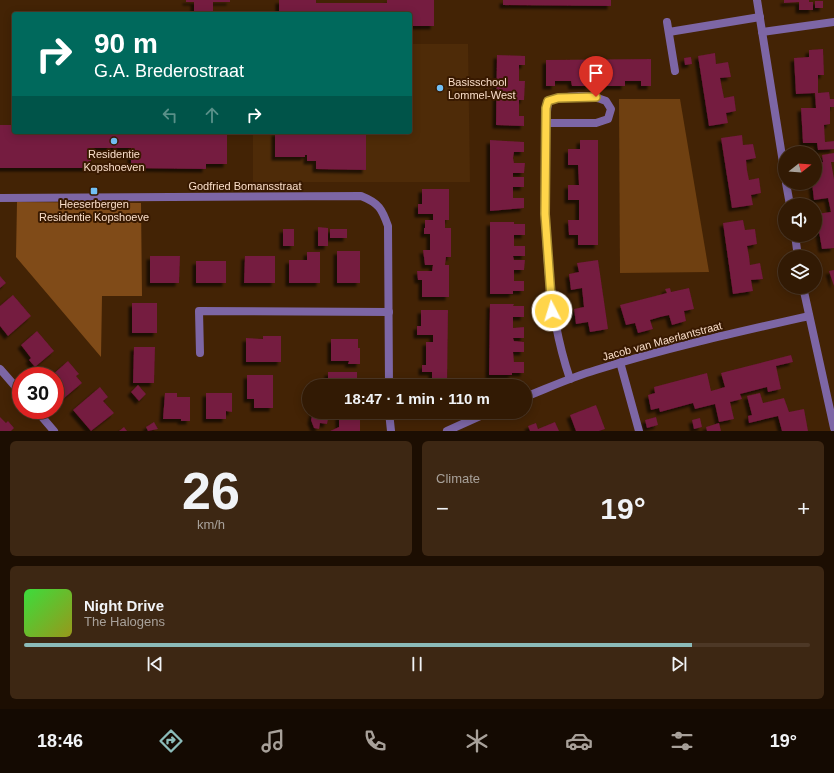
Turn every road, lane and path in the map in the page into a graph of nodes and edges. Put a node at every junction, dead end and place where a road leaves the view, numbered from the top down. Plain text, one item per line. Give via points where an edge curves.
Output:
1 (757, 0) edge
2 (760, 17) junction
3 (667, 22) dead end
4 (834, 22) edge
5 (669, 32) junction
6 (762, 32) junction
7 (675, 71) dead end
8 (546, 123) junction
9 (780, 146) edge
10 (0, 198) edge
11 (804, 294) edge
12 (389, 312) junction
13 (809, 316) junction
14 (200, 353) dead end
15 (620, 362) junction
16 (0, 369) edge
17 (389, 379) edge
18 (570, 380) junction
19 (12, 383) edge
20 (532, 394) edge
21 (44, 419) edge
22 (390, 419) edge
23 (474, 419) edge
24 (834, 428) edge
25 (54, 431) edge
26 (391, 431) edge
27 (447, 431) edge
28 (639, 431) edge

1 - 2 street
2 - 5 street
2 - 6 street
3 - 5 street
4 - 6 street
5 - 7 street
6 - 9 street
8 - 8 street via 596,123 608,119 611,109 606,101 596,97 558,98 548,101
8 - 18 street via 544,176 548,270 552,311
10 - 12 street, Godfried Bomansstraat via 361,196 374,201 383,211 388,226
11 - 13 street
12 - 14 street via 199,312
12 - 17 street, Godfried Bomansstraat
13 - 15 street, Jacob van Maerlantstraat
13 - 24 street
15 - 18 street, Jacob van Maerlantstraat
15 - 28 street
16 - 19 street
18 - 20 street, Jacob van Maerlantstraat
21 - 25 street
22 - 26 street
23 - 27 street

